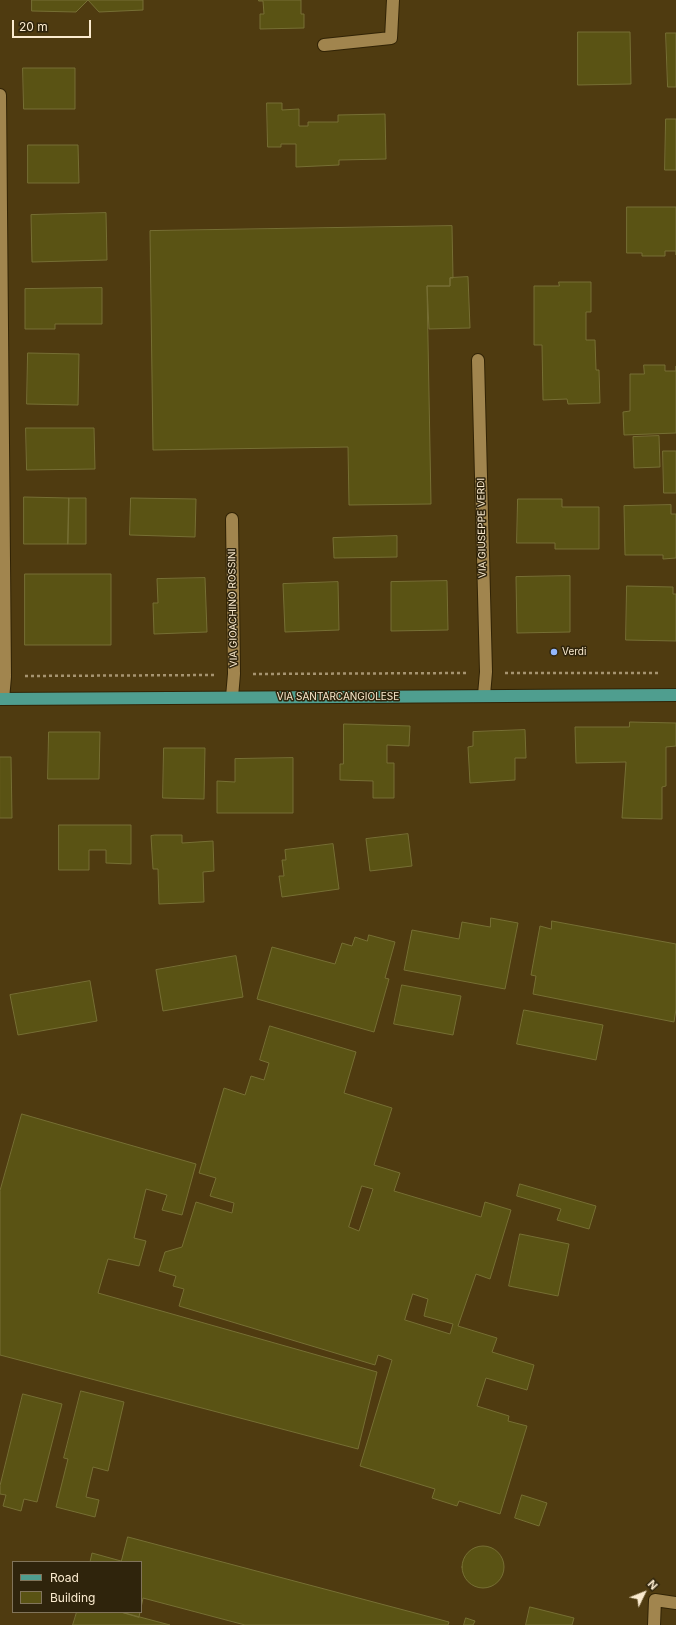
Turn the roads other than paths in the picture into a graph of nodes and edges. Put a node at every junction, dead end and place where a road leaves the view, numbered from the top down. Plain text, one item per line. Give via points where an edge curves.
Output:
1 (393, 0) edge
2 (324, 45) dead end
3 (0, 95) edge
4 (478, 360) dead end
5 (232, 519) dead end
6 (484, 695) junction
7 (676, 695) edge
8 (232, 698) junction
9 (2, 699) edge
10 (676, 1603) edge
11 (654, 1625) edge

1 - 2 street via 391,38
3 - 9 street via 6,676
4 - 6 street, VIA GIUSEPPE VERDI via 486,672
5 - 8 street, VIA GIOACHINO ROSSINI
6 - 7 main road, VIA SANTARCANGIOLESE
6 - 8 main road, VIA SANTARCANGIOLESE
8 - 9 main road, VIA SANTARCANGIOLESE
10 - 11 street via 655,1600

